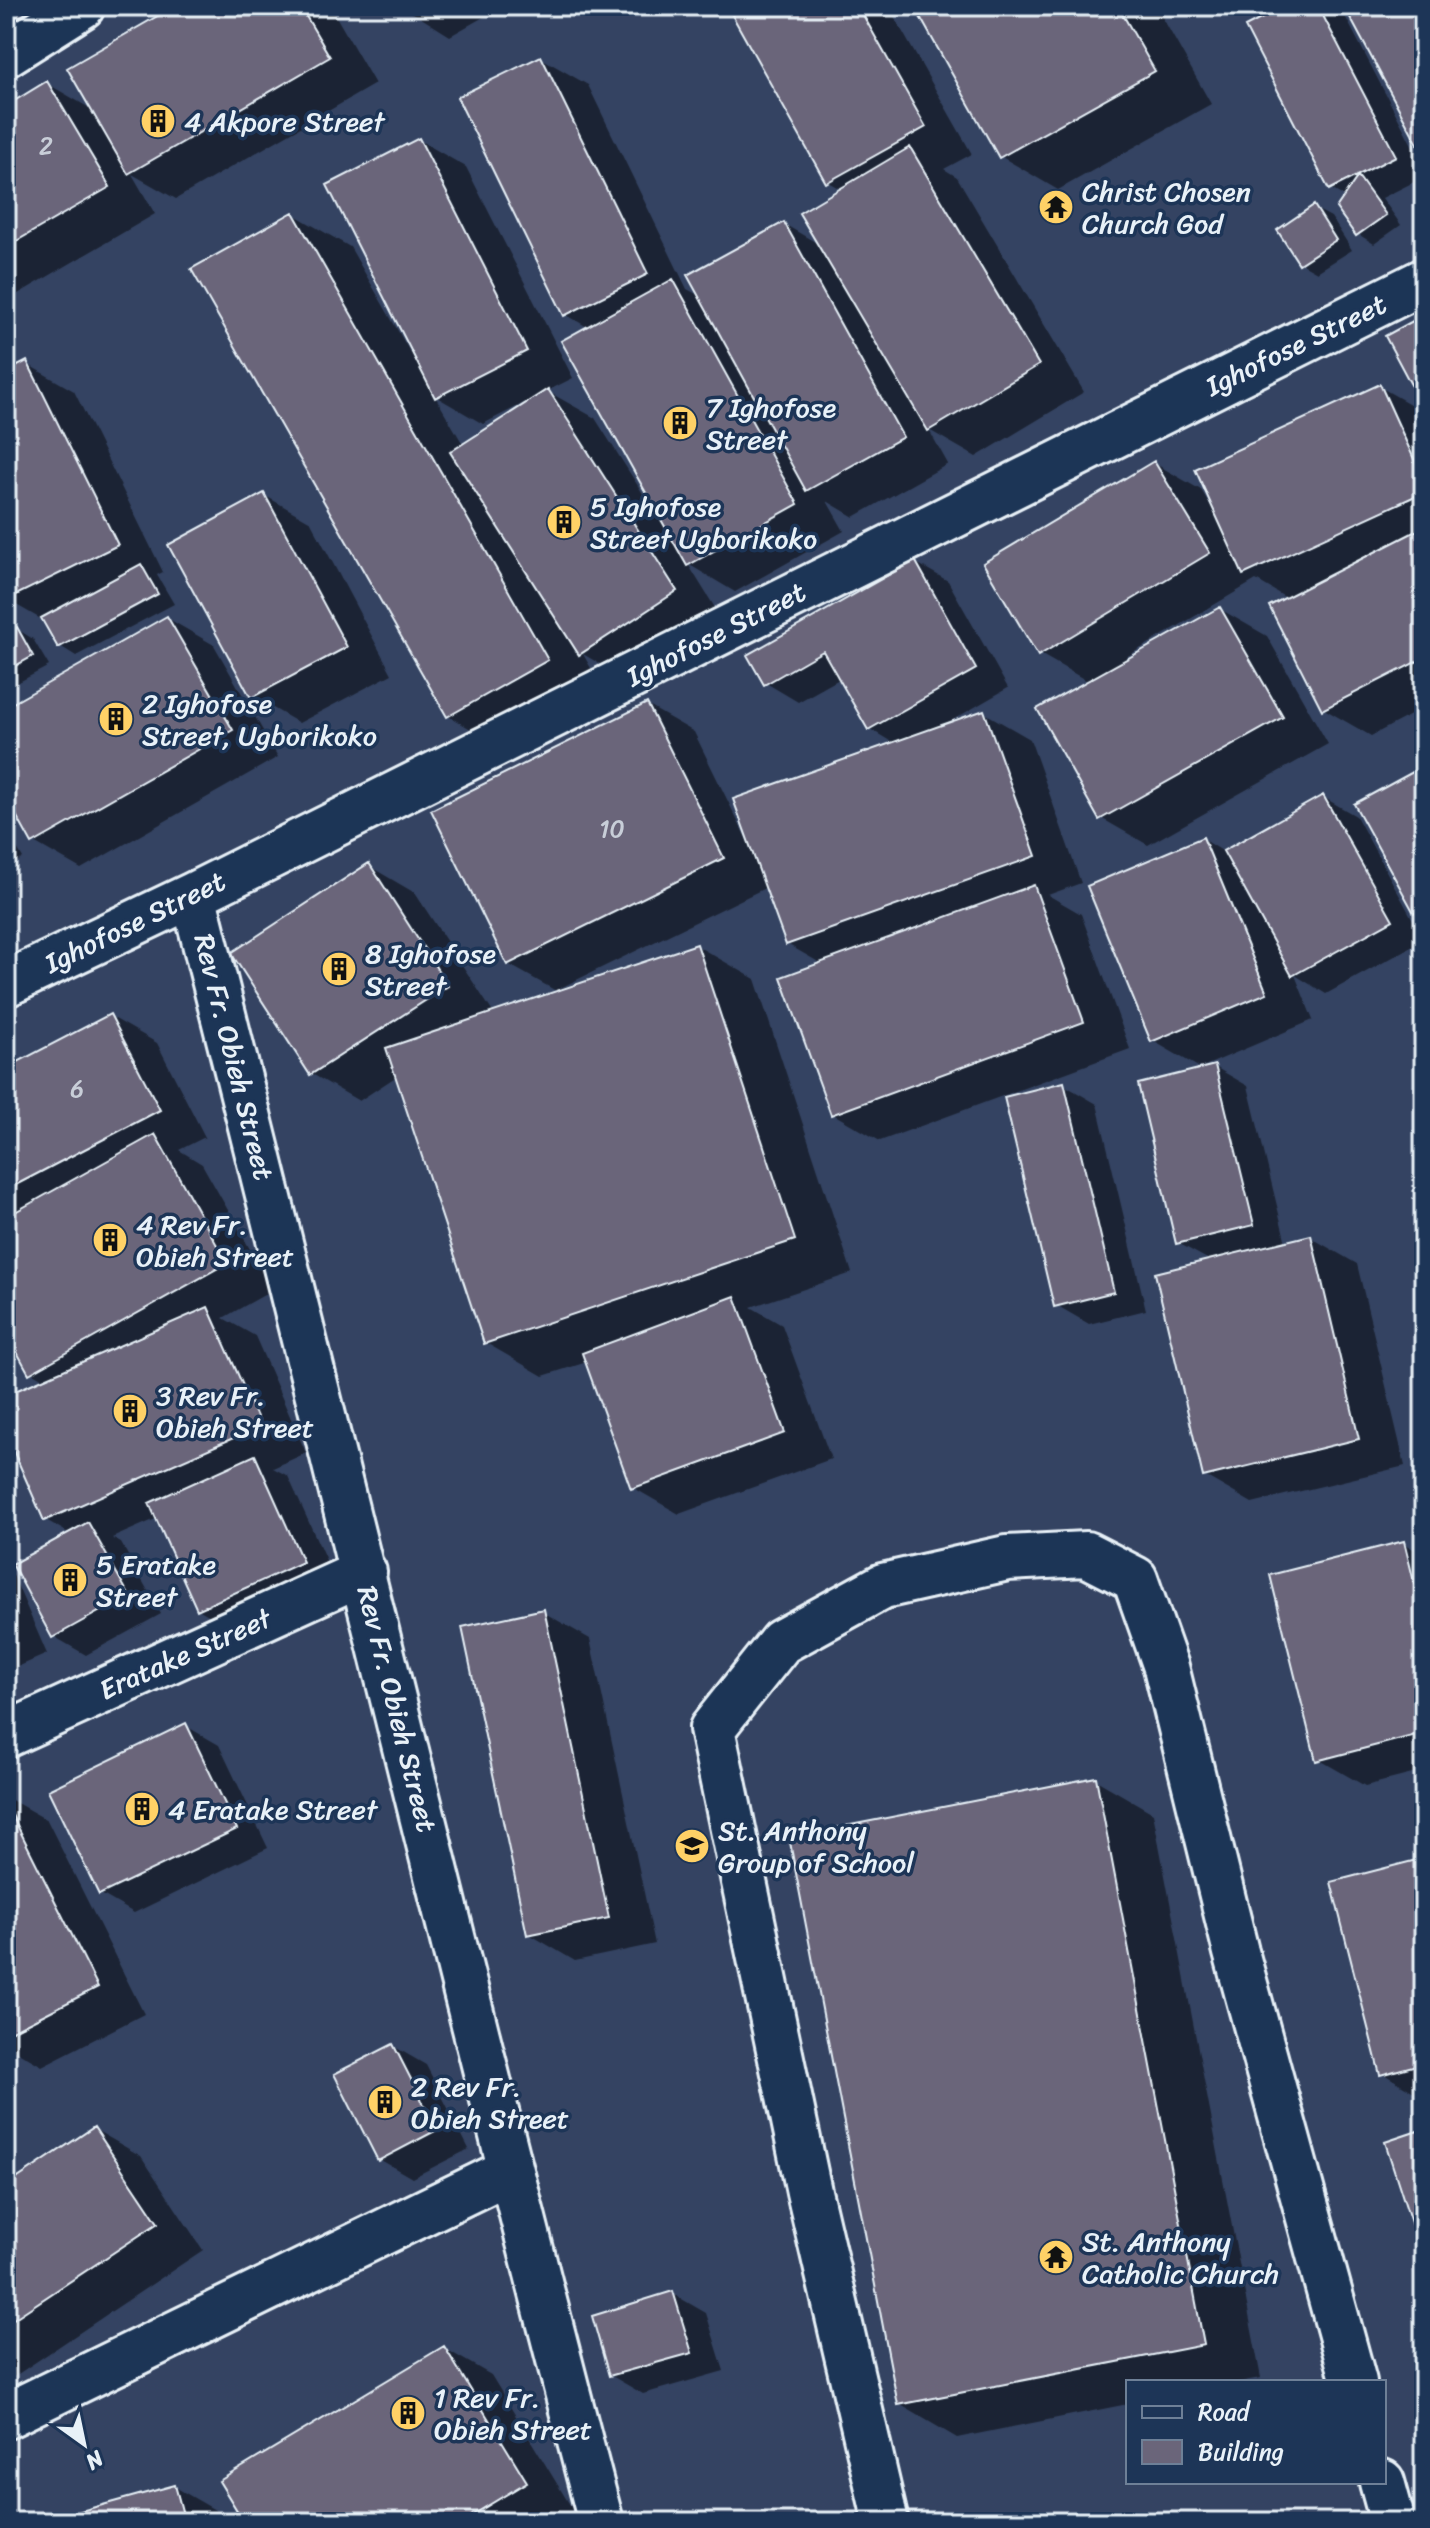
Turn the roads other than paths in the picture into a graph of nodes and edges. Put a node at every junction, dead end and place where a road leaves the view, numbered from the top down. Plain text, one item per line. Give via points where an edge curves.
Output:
1 (82, 6) edge
2 (6, 54) edge
3 (1424, 281) edge
4 (193, 895) junction
5 (6, 984) edge
6 (364, 1572) junction
7 (6, 1735) edge
8 (509, 2171) junction
9 (1353, 2380) edge
10 (6, 2416) edge
11 (1383, 2484) edge
12 (601, 2522) edge
13 (886, 2522) edge
14 (1393, 2522) edge

1 - 2 street
3 - 4 street, Ighofose Street
4 - 5 street, Ighofose Street
4 - 6 street, Rev Fr. Obieh Street
6 - 7 street, Eratake Street
6 - 8 street, Rev Fr. Obieh Street
8 - 10 street
8 - 12 street, Rev Fr. Obieh Street
9 - 13 street via 1236,1952 1166,1667 1135,1579 1086,1554 1007,1558 883,1586 781,1642 712,1729 802,2162
11 - 14 street

